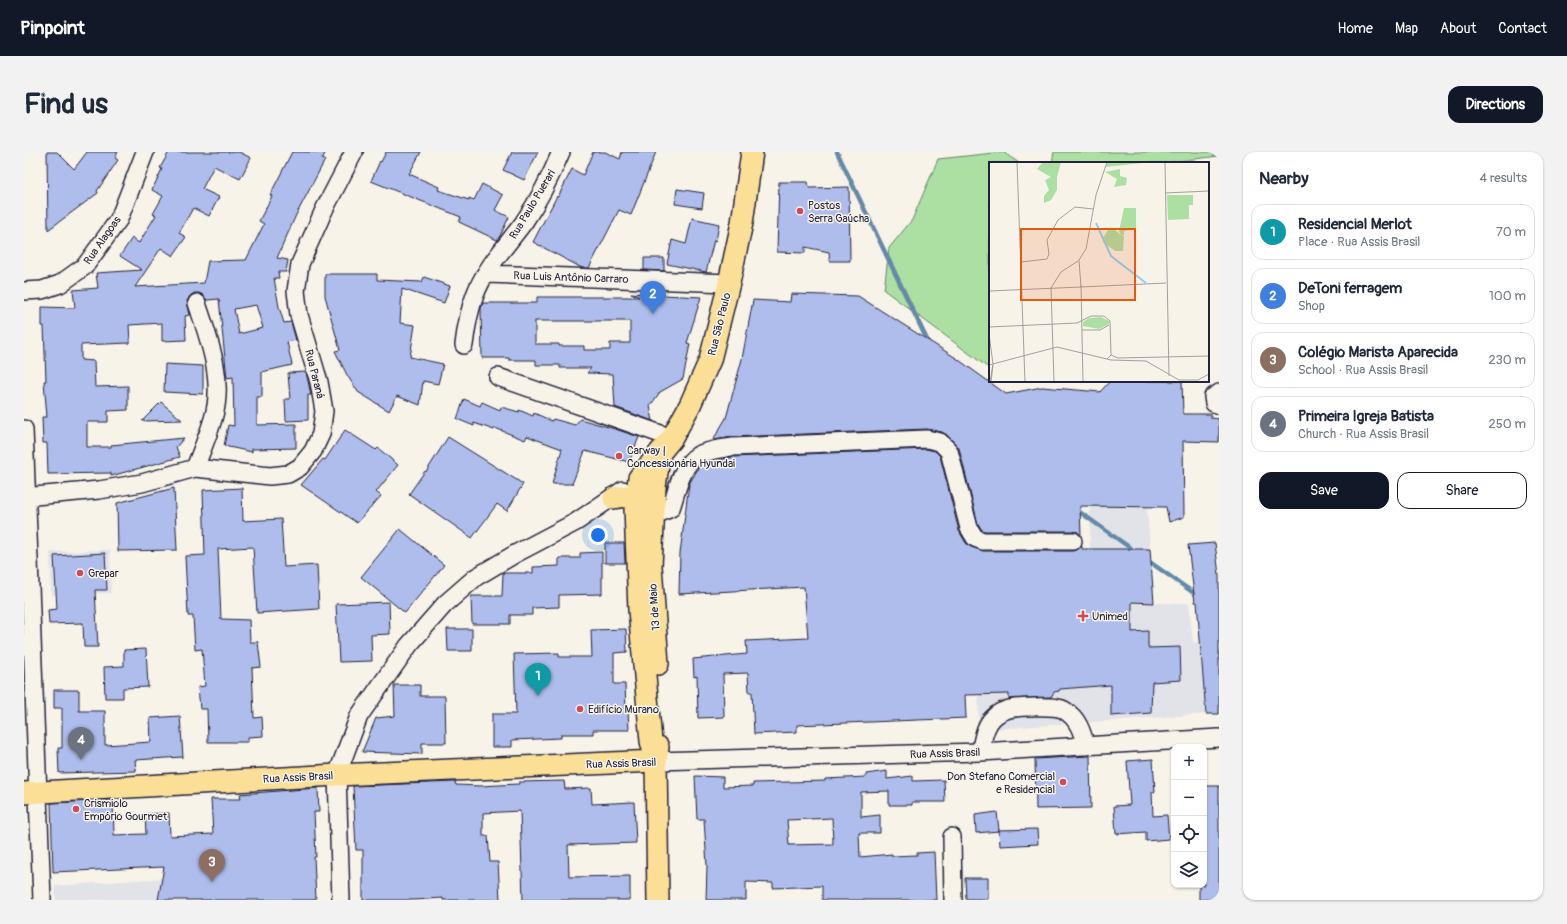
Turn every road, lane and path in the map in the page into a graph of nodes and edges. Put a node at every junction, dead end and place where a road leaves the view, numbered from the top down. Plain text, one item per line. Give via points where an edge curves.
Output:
1 (145, 152) edge
2 (354, 152) edge
3 (561, 152) edge
4 (752, 152) edge
5 (486, 274) junction
6 (729, 283) junction
7 (24, 291) edge
8 (197, 303) dead end
9 (464, 345) dead end
10 (498, 377) dead end
11 (1219, 393) edge
12 (1219, 405) edge
13 (24, 429) edge
14 (666, 445) junction
15 (195, 468) junction
16 (638, 486) junction
17 (26, 497) edge
18 (614, 498) joint
19 (653, 516) junction
20 (1073, 541) dead end
21 (651, 566) junction
22 (1219, 738) edge
23 (1086, 746) junction
24 (980, 752) junction
25 (656, 761) junction
26 (337, 775) junction
27 (31, 792) edge
28 (952, 837) dead end
29 (42, 900) edge
30 (342, 900) edge
31 (658, 900) edge
32 (953, 900) edge

1 - 7 street, Rua Alagoas via 119,218 85,266 60,284 42,290
2 - 15 street, Rua Paraná via 300,264 296,291 299,315 319,382 324,411 321,434 313,451 300,467 288,474 270,476
3 - 5 street, Rua Paulo Puerari via 525,220
4 - 6 main road, Rua São Paulo via 742,223
5 - 6 street, Rua Luis Antônio Carraro
5 - 9 street, Rua Paulo Puerari via 475,294
6 - 14 main road, Rua São Paulo via 710,360 690,406
8 - 15 street via 212,351 217,397 214,418
10 - 14 street
11 - 12 street via 1213,400
13 - 17 street
14 - 16 main road, Rua São Paulo
14 - 19 main road, 13 de Maio
15 - 17 street, Rua Paraná via 142,483
16 - 18 main road
16 - 21 main road via 644,500 645,546
16 - 25 main road, 13 de Maio via 635,508 639,610 651,741
17 - 27 street
18 - 26 street via 476,577 445,604 409,645 359,716
19 - 20 street via 671,508 685,468 698,455 715,450 732,447 927,439 940,442 949,451 969,528 975,538 983,541
19 - 21 main road, 13 de Maio
21 - 25 main road, 13 de Maio via 659,688 660,740
22 - 23 street, Rua Assis Brasil
23 - 24 street, Rua Assis Brasil
23 - 24 street via 1080,727 1063,709 1010,709 999,713 988,724
24 - 25 street, Rua Assis Brasil
25 - 26 main road, Rua Assis Brasil
25 - 31 main road, 13 de Maio
26 - 27 main road, Rua Assis Brasil
26 - 30 street
27 - 29 street
28 - 32 street

